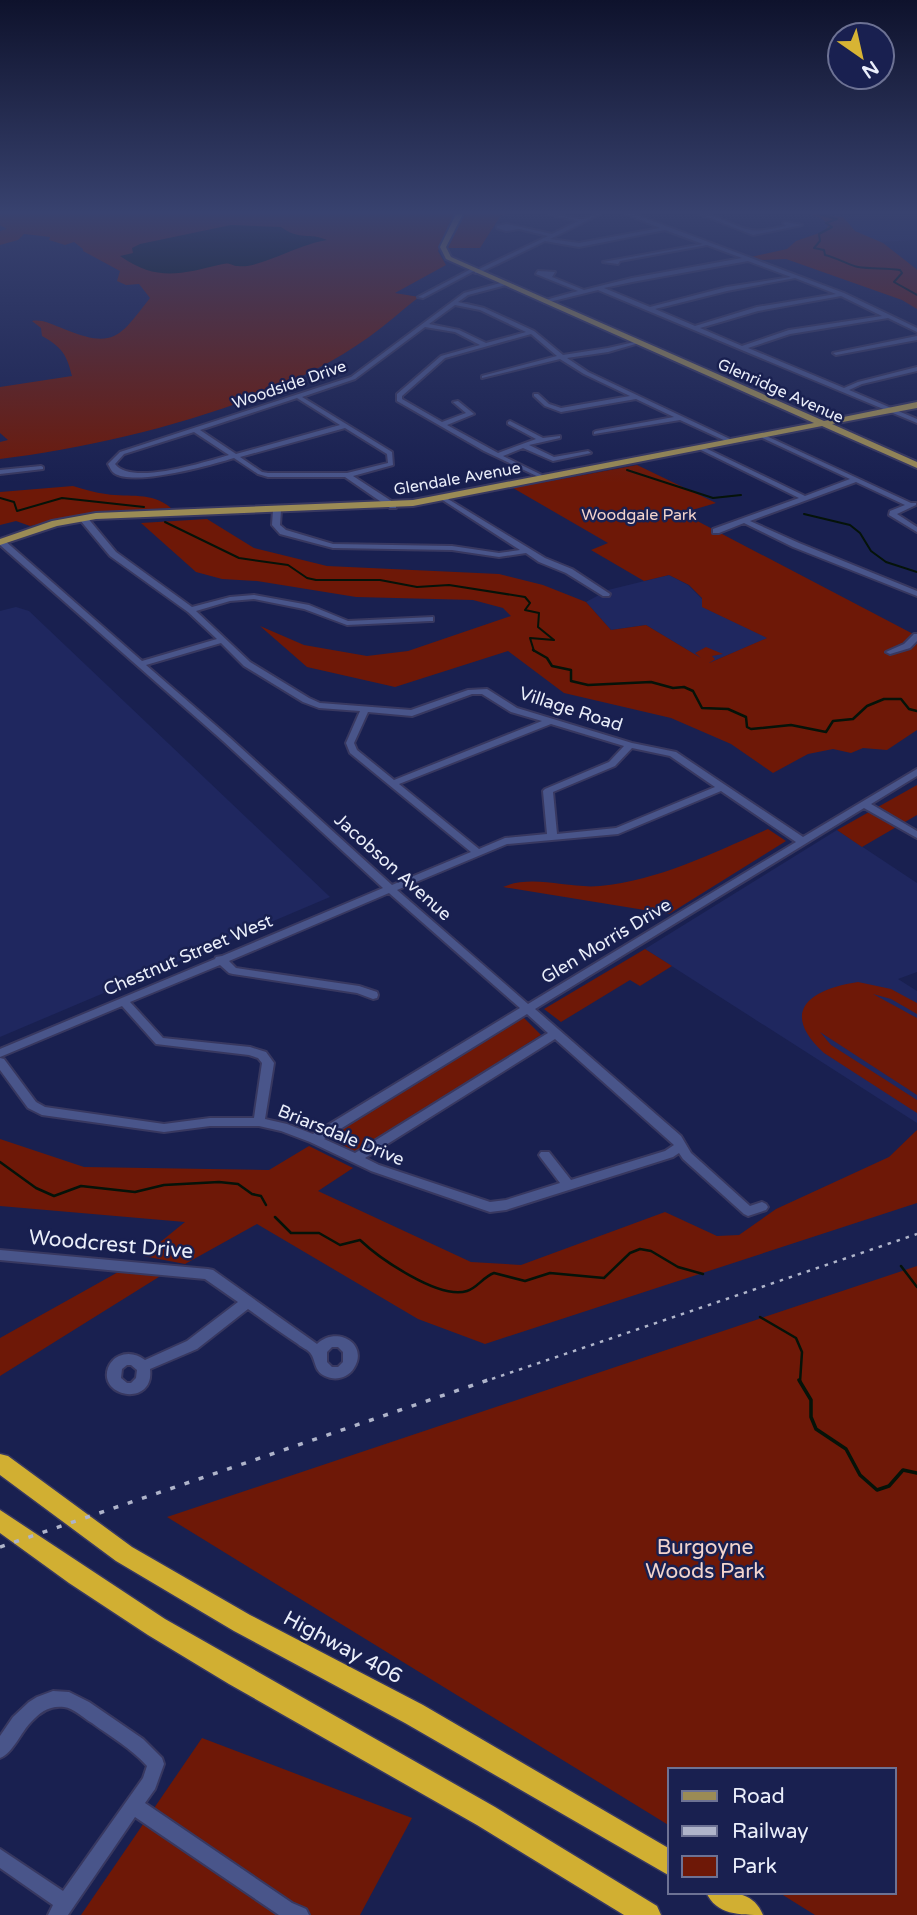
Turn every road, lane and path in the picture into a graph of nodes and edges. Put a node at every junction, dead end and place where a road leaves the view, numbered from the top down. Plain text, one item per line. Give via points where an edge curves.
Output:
1 (454, 303) edge
2 (456, 303) edge
3 (548, 303) edge
4 (636, 303) edge
5 (671, 303) edge
6 (789, 303) edge
7 (862, 303) edge
8 (649, 309) junction
9 (890, 316) junction
10 (423, 325) junction
11 (694, 328) junction
12 (917, 330) edge
13 (532, 332) junction
14 (917, 338) edge
15 (637, 342) junction
16 (485, 345) junction
17 (742, 348) junction
18 (836, 353) dead end
19 (561, 357) junction
20 (917, 369) edge
21 (484, 377) dead end
22 (845, 390) junction
23 (536, 395) dead end
24 (635, 397) junction
25 (300, 398) junction
26 (456, 402) dead end
27 (917, 405) edge
28 (891, 410) junction
29 (681, 418) junction
30 (917, 421) edge
31 (510, 423) dead end
32 (820, 423) junction
33 (441, 425) junction
34 (345, 426) junction
35 (196, 430) junction
36 (596, 433) dead end
37 (760, 435) junction
38 (558, 437) dead end
39 (542, 440) junction
40 (730, 441) junction
41 (523, 445) junction
42 (699, 447) junction
43 (588, 453) dead end
44 (499, 455) junction
45 (235, 456) junction
46 (917, 465) edge
47 (41, 468) dead end
48 (0, 472) edge
49 (347, 475) junction
50 (545, 478) junction
51 (855, 480) junction
52 (443, 498) junction
53 (804, 498) junction
54 (914, 504) edge
55 (393, 506) junction
56 (277, 510) junction
57 (83, 519) junction
58 (743, 520) junction
59 (917, 530) edge
60 (716, 531) dead end
61 (1, 542) edge
62 (527, 551) junction
63 (606, 594) dead end
64 (917, 594) edge
65 (191, 610) junction
66 (430, 619) dead end
67 (917, 636) edge
68 (222, 640) junction
69 (890, 652) dead end
70 (141, 664) junction
71 (365, 710) junction
72 (550, 721) junction
73 (630, 745) junction
74 (917, 772) edge
75 (392, 784) junction
76 (723, 787) junction
77 (864, 804) junction
78 (917, 835) edge
79 (552, 836) junction
80 (803, 842) junction
81 (477, 852) junction
82 (389, 888) junction
83 (220, 959) junction
84 (373, 995) dead end
85 (123, 1001) junction
86 (528, 1008) junction
87 (556, 1033) junction
88 (0, 1053) edge
89 (0, 1062) edge
90 (259, 1122) junction
91 (314, 1139) junction
92 (680, 1147) junction
93 (545, 1155) dead end
94 (355, 1159) junction
95 (569, 1186) junction
96 (762, 1207) dead end
97 (0, 1255) edge
98 (248, 1302) junction
99 (319, 1352) dead end
100 (144, 1366) dead end
101 (0, 1463) edge
102 (0, 1520) edge
103 (0, 1749) edge
104 (134, 1806) junction
105 (0, 1858) edge
106 (668, 1862) edge
107 (722, 1894) edge
108 (61, 1909) edge
109 (300, 1915) edge
110 (648, 1915) edge
111 (750, 1915) edge

1 - 10 street, Woodside Drive
2 - 13 street via 482,309
3 - 15 main road, Glenridge Avenue
4 - 8 street
5 - 8 street
6 - 11 street
7 - 9 street
8 - 11 street
9 - 12 street
9 - 17 street via 789,332
10 - 16 street via 457,331
10 - 25 street, Woodside Drive via 353,378
11 - 17 street
13 - 16 street
13 - 19 street
14 - 18 street
15 - 19 street
15 - 32 main road, Glenridge Avenue
16 - 33 street via 443,357 399,395 405,405
17 - 22 street
19 - 21 street
19 - 24 street
20 - 22 street
22 - 28 street
23 - 24 street via 547,405 568,411
24 - 29 street
25 - 34 street
25 - 35 street, Woodside Drive
26 - 33 street via 471,414
27 - 28 main road, Glendale Avenue
28 - 30 street
28 - 32 main road, Glendale Avenue
29 - 36 street
29 - 40 street
31 - 39 street
32 - 37 main road, Glendale Avenue
32 - 46 main road, Glenridge Avenue
33 - 44 street
34 - 45 street
34 - 49 street via 390,453 393,461
35 - 45 street
35 - 45 street, Woodside Drive via 122,453 111,464 124,474 141,477
37 - 40 main road, Glendale Avenue
37 - 51 street
38 - 39 street
39 - 41 street
40 - 42 main road, Glendale Avenue
41 - 43 street via 553,459
41 - 44 street
42 - 50 main road, Glendale Avenue
42 - 53 street
44 - 50 street
45 - 49 street via 268,475
47 - 48 street
49 - 55 street
50 - 52 main road, Glendale Avenue
51 - 53 street
51 - 54 street
52 - 55 main road, Glendale Avenue
52 - 62 street
53 - 58 street
54 - 59 street via 893,515
55 - 56 main road, Glendale Avenue
56 - 57 main road, Glendale Avenue
56 - 62 street via 276,525 283,532 332,546 452,548 499,555
57 - 61 main road, Glendale Avenue via 55,523
57 - 65 street, Village Road via 113,554
58 - 60 street
58 - 64 street
61 - 70 street, Jacobson Avenue
62 - 63 street
65 - 66 street via 254,597 306,607 347,622
65 - 68 street, Village Road
67 - 69 street via 907,646
68 - 70 street
68 - 71 street, Village Road via 259,673 306,700
70 - 82 street, Jacobson Avenue
71 - 72 street, Village Road via 412,713 484,691 514,710
71 - 75 street via 350,743 353,751
72 - 73 street, Village Road
72 - 75 street
73 - 76 street, Village Road via 673,754
73 - 79 street via 612,764 548,791
74 - 77 street, Glen Morris Drive
75 - 81 street
76 - 79 street, Chestnut Street West via 618,831
76 - 80 street, Village Road
77 - 78 street
77 - 80 street, Glen Morris Drive
79 - 81 street, Chestnut Street West via 505,841
80 - 86 street, Glen Morris Drive
81 - 82 street, Chestnut Street West
82 - 83 street, Chestnut Street West
82 - 86 street, Jacobson Avenue
83 - 84 street via 233,971
83 - 85 street, Chestnut Street West
85 - 88 street, Chestnut Street West
85 - 90 street via 160,1041 262,1055 268,1063
86 - 87 street, Jacobson Avenue
86 - 91 street, Glen Morris Drive
87 - 92 street, Jacobson Avenue via 677,1139
87 - 94 street
89 - 90 street, Briarsdale Drive via 32,1105 54,1115 164,1128
90 - 91 street, Briarsdale Drive
91 - 94 street, Briarsdale Drive
92 - 95 street, Briarsdale Drive
92 - 96 street, Jacobson Avenue via 748,1210
93 - 95 street
94 - 95 street, Briarsdale Drive via 490,1207
97 - 98 street, Woodcrest Drive via 208,1274
98 - 99 street, Woodcrest Drive
98 - 100 street via 192,1345
101 - 106 highway, Highway 406 via 124,1554 414,1714
102 - 110 highway via 148,1622 570,1864
103 - 104 street via 28,1711 45,1701 66,1698 128,1737 156,1764
104 - 108 street
104 - 109 street
105 - 108 street
107 - 111 highway

